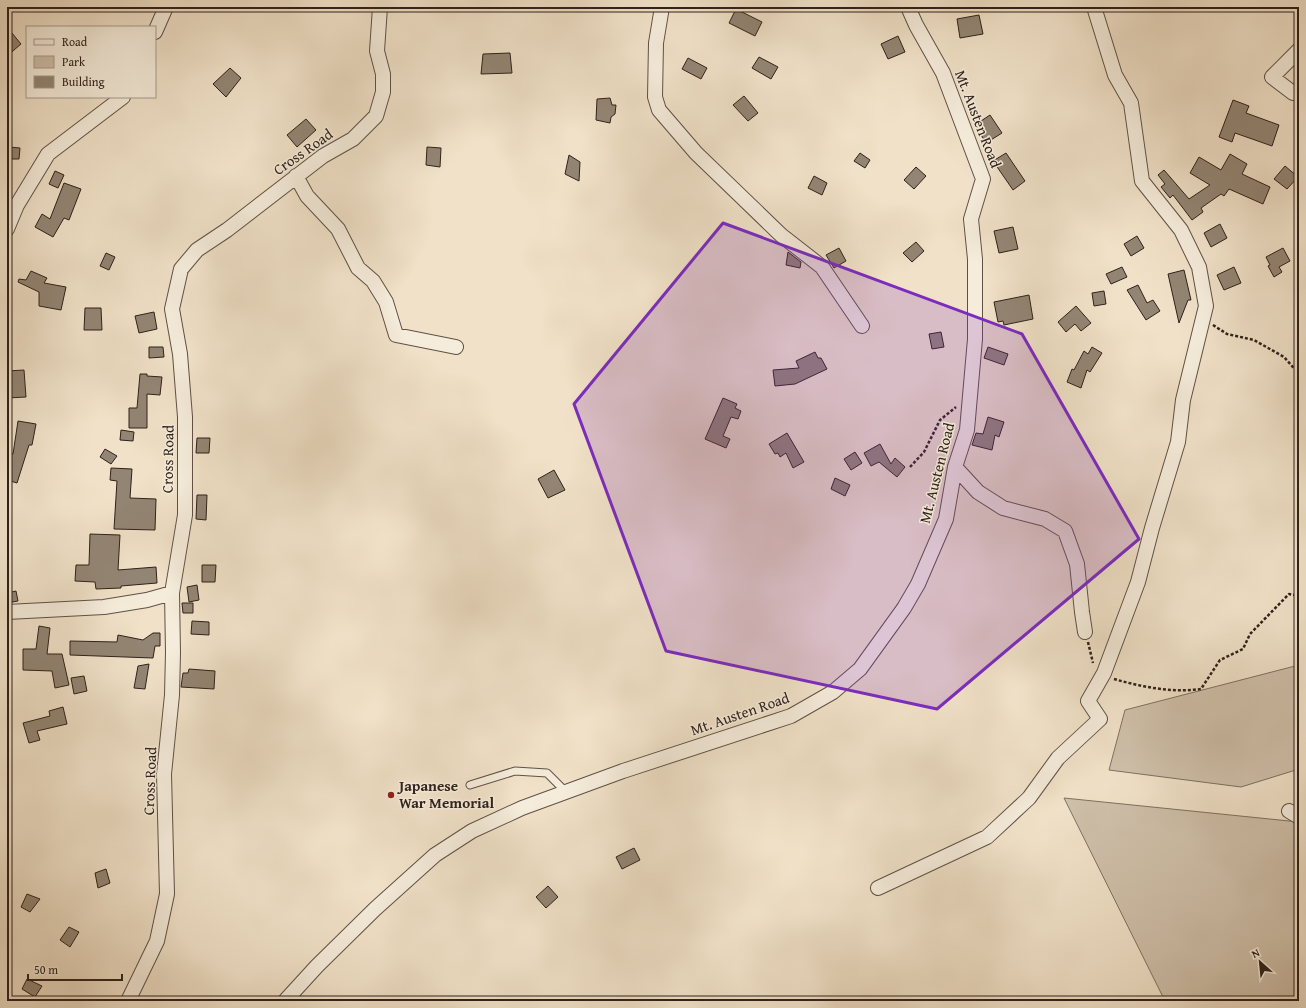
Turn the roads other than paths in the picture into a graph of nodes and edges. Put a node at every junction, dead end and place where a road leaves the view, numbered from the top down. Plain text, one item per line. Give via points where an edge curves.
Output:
1 (166, 7) edge
2 (380, 7) edge
3 (662, 7) edge
4 (908, 7) edge
5 (1094, 7) edge
6 (156, 30) edge
7 (1299, 50) edge
8 (1293, 93) dead end
9 (122, 98) edge
10 (296, 176) junction
11 (7, 229) edge
12 (862, 326) dead end
13 (456, 346) dead end
14 (955, 466) junction
15 (172, 594) junction
16 (7, 612) edge
17 (1085, 632) road end
18 (470, 785) dead end
19 (566, 792) junction
20 (878, 888) dead end
21 (128, 1001) edge
22 (284, 1001) edge

1 - 6 street
2 - 10 street, Cross Road via 377,51 383,74 383,92 376,116 353,138
3 - 12 street via 656,43 655,97 659,110 696,153 781,235 822,267
4 - 14 street, Mt. Austen Road via 943,74 983,179 971,219 975,259 975,339 967,430
5 - 20 street via 1115,75 1131,103 1142,180 1181,230 1199,267 1206,306 1183,400 1178,442 1138,582 1104,673 1088,701 1100,720 1058,758 1029,798 987,837
7 - 8 street via 1272,78
9 - 11 street via 48,154 16,205
10 - 13 street via 307,196 338,229 358,268 373,281 386,302 396,335
10 - 15 street, Cross Road via 197,250 181,269 172,309 180,354 186,417 185,515
14 - 17 street via 978,492 1003,508 1045,519 1064,531 1077,564
14 - 19 street, Mt. Austen Road via 946,519 918,584 860,669 833,692 791,716
15 - 16 street via 104,607
15 - 21 street, Cross Road via 172,695 164,774 167,894 157,941
18 - 19 lane via 516,771 546,773
19 - 22 street, Mt. Austen Road via 522,808 472,831 435,855 364,919

